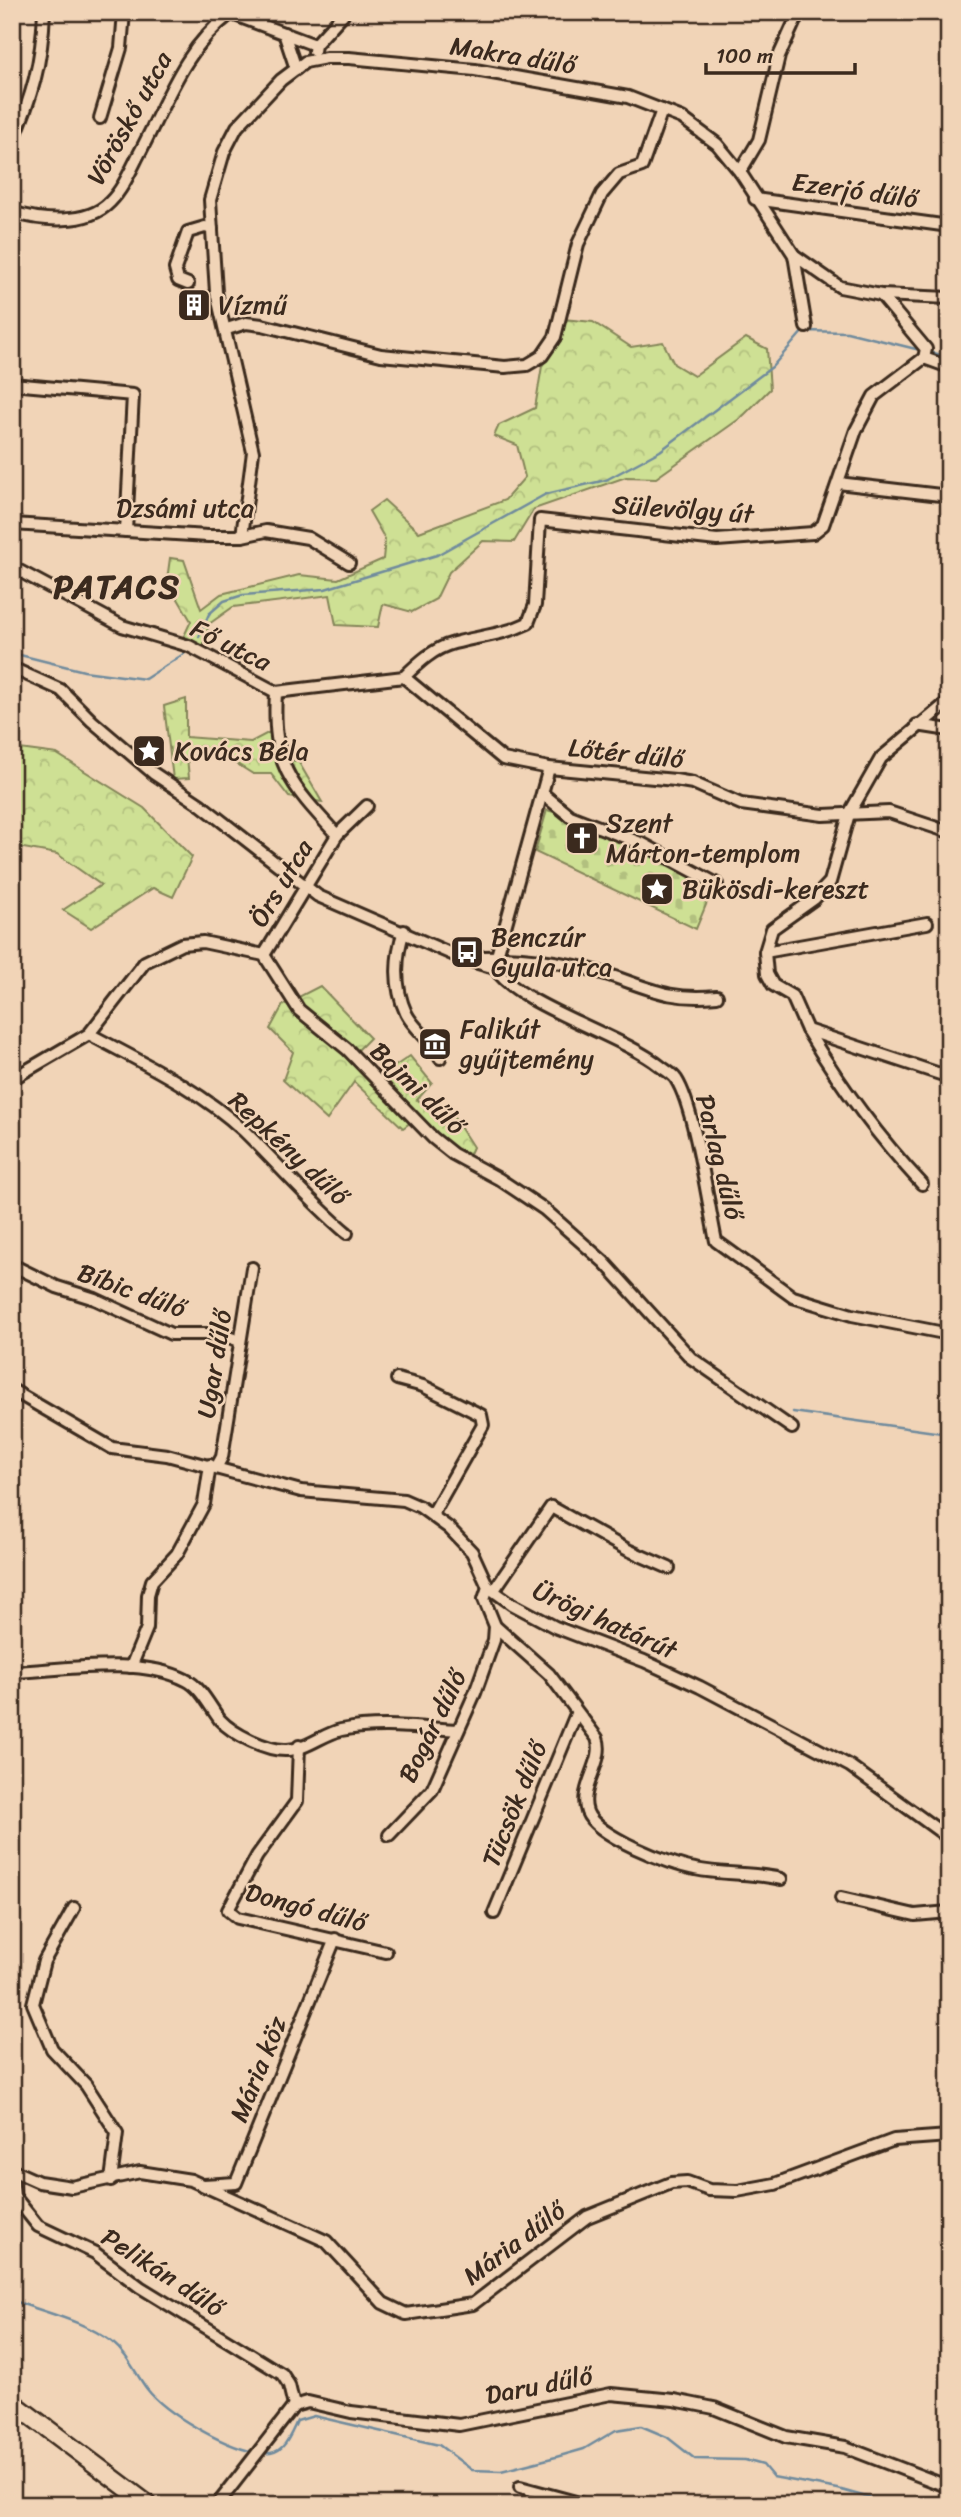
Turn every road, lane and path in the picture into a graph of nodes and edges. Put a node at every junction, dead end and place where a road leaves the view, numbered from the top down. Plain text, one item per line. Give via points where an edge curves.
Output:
1 (44, 12) edge
2 (124, 12) edge
3 (345, 12) edge
4 (799, 12) edge
5 (229, 13) edge
6 (284, 33) junction
7 (316, 45) junction
8 (311, 61) junction
9 (296, 69) junction
10 (662, 110) junction
11 (100, 118) dead end
12 (12, 143) edge
13 (740, 172) junction
14 (755, 199) junction
15 (12, 212) edge
16 (949, 226) edge
17 (212, 229) junction
18 (794, 255) junction
19 (188, 284) dead end
20 (881, 295) junction
21 (948, 296) edge
22 (806, 327) dead end
23 (226, 329) junction
24 (925, 354) junction
25 (949, 367) edge
26 (12, 384) edge
27 (838, 483) junction
28 (949, 496) edge
29 (12, 524) edge
30 (126, 531) junction
31 (242, 536) junction
32 (349, 563) dead end
33 (12, 567) edge
34 (12, 668) edge
35 (404, 677) junction
36 (276, 692) junction
37 (949, 701) edge
38 (917, 725) junction
39 (949, 730) edge
40 (549, 768) junction
41 (543, 794) junction
42 (368, 806) dead end
43 (849, 814) junction
44 (949, 832) edge
45 (337, 835) junction
46 (717, 884) dead end
47 (305, 887) junction
48 (927, 923) dead end
49 (404, 932) junction
50 (765, 952) junction
51 (264, 956) junction
52 (497, 956) junction
53 (461, 958) junction
54 (497, 971) junction
55 (717, 996) dead end
56 (807, 1030) junction
57 (89, 1034) junction
58 (440, 1058) dead end
59 (949, 1077) edge
60 (12, 1079) edge
61 (922, 1184) dead end
62 (347, 1233) dead end
63 (12, 1265) edge
64 (252, 1268) dead end
65 (949, 1334) edge
66 (240, 1342) junction
67 (397, 1379) dead end
68 (12, 1390) edge
69 (792, 1428) dead end
70 (214, 1466) junction
71 (432, 1515) junction
72 (669, 1568) dead end
73 (491, 1588) junction
74 (495, 1626) junction
75 (131, 1667) junction
76 (12, 1672) edge
77 (576, 1714) junction
78 (458, 1730) junction
79 (299, 1746) junction
80 (389, 1835) dead end
81 (949, 1838) edge
82 (781, 1879) dead end
83 (841, 1898) dead end
84 (74, 1908) dead end
85 (949, 1912) edge
86 (494, 1913) dead end
87 (335, 1939) junction
88 (386, 1952) dead end
89 (949, 2136) edge
90 (12, 2170) edge
91 (12, 2176) edge
92 (111, 2180) junction
93 (201, 2185) junction
94 (18, 2406) edge
95 (294, 2406) junction
96 (12, 2427) edge
97 (520, 2487) dead end
98 (949, 2487) edge
99 (149, 2505) edge
100 (217, 2505) edge
101 (587, 2505) edge

1 - 12 street via 42,59
2 - 11 street via 121,48
3 - 7 street
4 - 13 street via 779,57 758,140
5 - 6 street
5 - 15 street, Vöröskő utca via 209,29 186,62 109,204 70,218 36,219
6 - 7 street
6 - 9 street
7 - 8 street
8 - 9 street, Makra dűlő
8 - 10 street, Makra dűlő via 349,58 475,70 628,97
9 - 17 street, Makra dűlő via 237,127 224,152 211,200
10 - 13 street, Makra dűlő via 682,118 717,144
10 - 23 street via 642,166 619,174 602,194 578,244 555,337 542,356 527,366 381,355 254,324
13 - 14 street
14 - 16 street, Ezerjó dűlő
14 - 18 street
17 - 19 street via 188,232 184,239 175,270 178,280
17 - 23 street, Makra dűlő via 216,292
18 - 20 street via 840,287
18 - 22 street
20 - 21 street
20 - 24 street
23 - 31 street, Makra dűlő via 253,452
24 - 25 street
24 - 27 street, Sülevölgy út via 874,396 856,430
26 - 30 street via 133,395
27 - 28 street
27 - 35 street, Sülevölgy út via 823,525 813,533 717,540 540,520 535,604 528,623 506,633 452,643 424,657
29 - 30 street, Dzsámi utca
30 - 31 street, Dzsámi utca
31 - 32 street, Dzsámi utca via 266,531 308,538
33 - 36 street, Fő utca via 122,626 189,646
34 - 47 street via 61,690 153,773
35 - 36 street, Fő utca
35 - 40 street, Lőtér dűlő via 503,759
36 - 45 street, Örs utca via 277,750 289,778
37 - 38 street
38 - 39 street
38 - 43 street via 881,758
40 - 41 street
40 - 43 street, Lőtér dűlő via 675,780 741,803 823,815
41 - 46 street via 570,816 643,844
41 - 52 street
42 - 45 street, Örs utca
43 - 44 street, Lőtér dűlő via 889,812
43 - 50 street via 830,882 814,900 772,929
45 - 47 street, Örs utca
47 - 49 street
47 - 51 street, Örs utca
48 - 50 street
49 - 53 street
49 - 58 street via 398,960 399,993 406,1015
50 - 56 street via 767,974 773,985 792,996
51 - 57 street via 202,942 182,944 145,962
51 - 69 street, Bajmi dűlő via 299,1010 347,1049 433,1138 544,1209 613,1270 691,1358
52 - 53 street
52 - 54 street
52 - 55 street via 577,966 685,999
53 - 54 street
54 - 65 street, Parlag dűlő via 517,991 643,1053 676,1078 688,1108 716,1241 793,1297 852,1315
56 - 59 street
56 - 61 street via 832,1072
57 - 60 street
57 - 62 street, Repkény dűlő via 177,1081 243,1130
63 - 66 street, Bíbic dűlő via 170,1334 219,1334
64 - 66 street, Ugar dűlő
66 - 70 street, Ugar dűlő via 222,1457
67 - 71 street via 423,1386 481,1415 483,1425
68 - 70 street via 112,1448
70 - 71 street via 301,1491 404,1500
70 - 75 street, Ugar dűlő via 204,1504 177,1554 152,1581 147,1628
71 - 73 street via 472,1552
72 - 73 street via 551,1507
73 - 74 street via 484,1600
73 - 81 street, Ürögi határút via 555,1627 644,1661 850,1766
74 - 77 street via 549,1674
74 - 78 street, Bogár dűlő via 487,1662
75 - 76 street
75 - 79 street via 186,1680 222,1722 263,1745 287,1750
77 - 82 street via 600,1746 586,1793 587,1812 595,1822 638,1848 692,1869 752,1872
77 - 86 street, Tücsök dűlő
78 - 79 street via 362,1727 339,1730
78 - 80 street, Bogár dűlő via 432,1790
79 - 87 street, Dongó dűlő via 297,1801 257,1856 228,1910 238,1917
83 - 85 street via 915,1915
84 - 92 street via 44,1961 33,2004 52,2049 86,2085 117,2133
87 - 88 street, Dongó dűlő
87 - 93 street, Mária köz via 236,2183
89 - 93 street, Mária dűlő via 894,2140 775,2184 737,2191 671,2183 587,2217 473,2304 406,2314 383,2303 326,2241
90 - 92 street, Mária dűlő via 39,2182 72,2187
91 - 95 street, Pelikán dűlő via 15,2196 38,2226 95,2253 141,2287 282,2374
92 - 93 street, Mária dűlő via 140,2172
94 - 96 street
94 - 99 main road
95 - 98 street, Daru dűlő via 309,2402 351,2412 459,2425 599,2396 674,2400 714,2408 786,2437 845,2447
95 - 100 street
97 - 101 street

